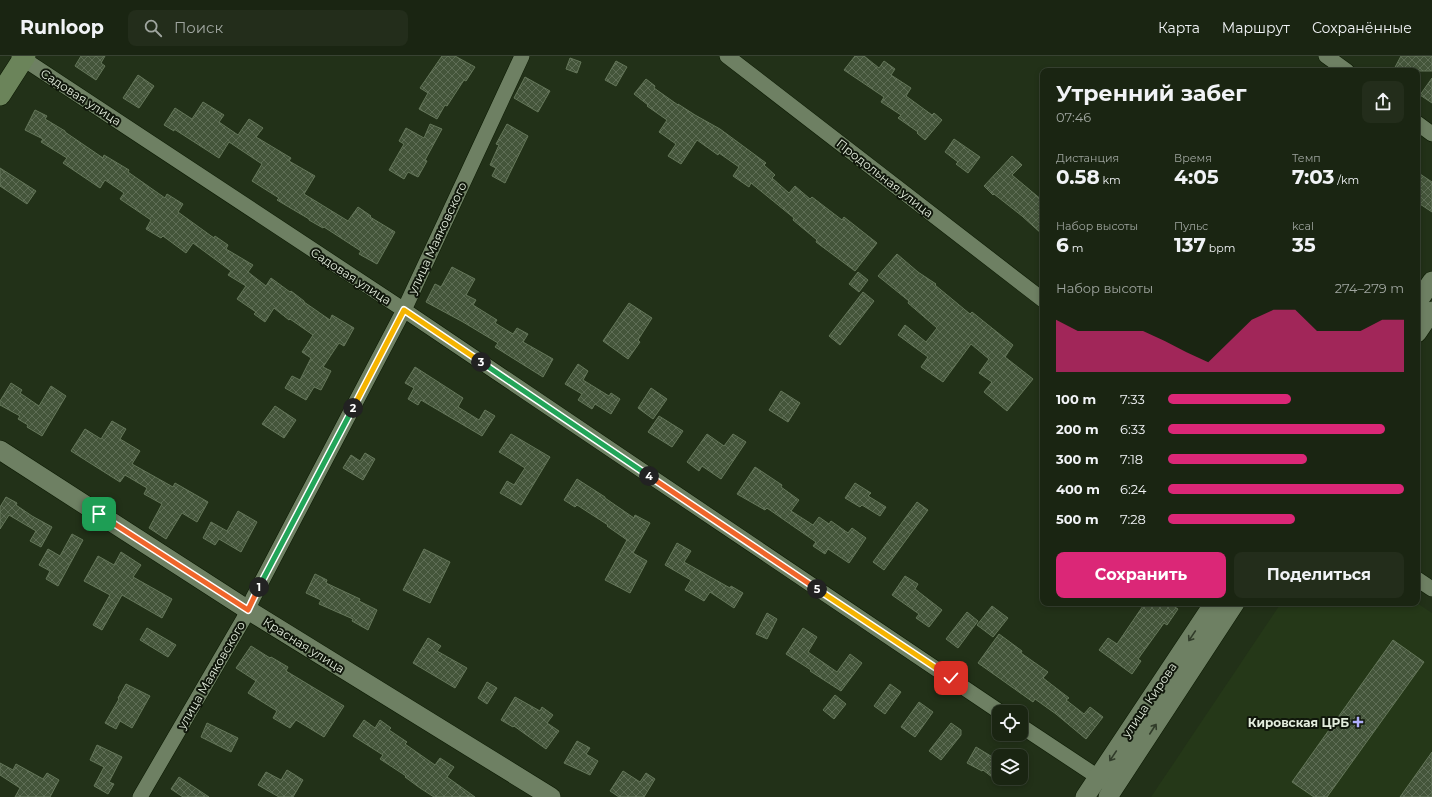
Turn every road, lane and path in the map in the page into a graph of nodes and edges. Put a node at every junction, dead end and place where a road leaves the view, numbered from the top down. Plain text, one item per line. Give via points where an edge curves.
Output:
1 (522, 56) edge
2 (727, 56) edge
3 (1326, 56) edge
4 (22, 57) edge
5 (1343, 68) edge
6 (0, 95) edge
7 (1420, 125) edge
8 (1432, 134) edge
9 (1432, 281) edge
10 (1040, 298) edge
11 (1420, 299) edge
12 (404, 310) junction
13 (1432, 311) edge
14 (1420, 329) edge
15 (0, 450) edge
16 (1420, 581) edge
17 (1432, 589) edge
18 (1212, 606) edge
19 (1233, 606) edge
20 (248, 610) junction
21 (992, 707) edge
22 (1028, 731) edge
23 (1098, 778) junction
24 (1111, 792) edge
25 (140, 797) edge
26 (551, 797) edge
27 (1085, 797) edge

1 - 12 street, улица Маяковского
2 - 10 street, Продольная улица
3 - 5 street
4 - 6 main road
4 - 12 street, Садовая улица
7 - 8 street
9 - 11 street
12 - 20 street, улица Маяковского
12 - 21 street, Садовая улица
13 - 14 street
15 - 20 street, Красная улица
16 - 17 street
18 -> 23 street, улица Кирова
24 -> 19 street, улица Кирова
20 - 25 street, улица Маяковского
20 - 26 street, Красная улица
22 - 23 street
23 - 24 street
23 - 27 street, улица Кирова

